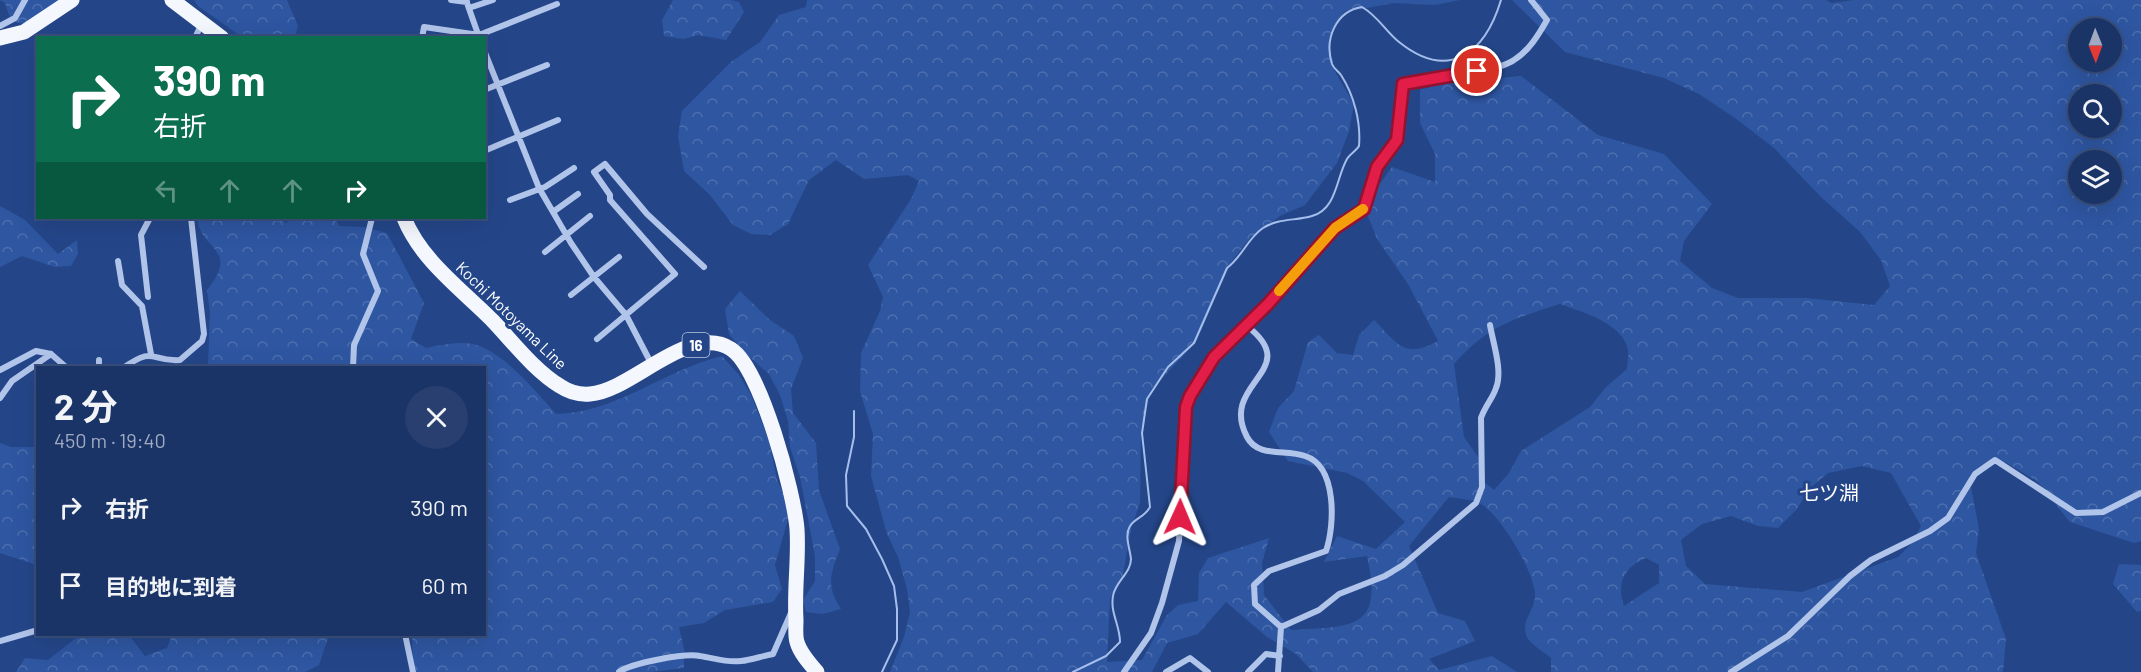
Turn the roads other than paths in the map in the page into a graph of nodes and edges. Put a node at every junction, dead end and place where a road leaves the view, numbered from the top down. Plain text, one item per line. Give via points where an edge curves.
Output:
1 (24, 0) edge
2 (72, 0) edge
3 (172, 0) edge
4 (451, 0) edge
5 (493, 0) edge
6 (1531, 0) edge
7 (467, 4) edge
8 (557, 4) dead end
9 (203, 23) junction
10 (0, 26) edge
11 (196, 36) edge
12 (219, 36) edge
13 (422, 36) edge
14 (479, 36) edge
15 (0, 38) edge
16 (487, 64) edge
17 (547, 65) dead end
18 (497, 84) junction
19 (486, 89) edge
20 (558, 120) dead end
21 (518, 137) junction
22 (486, 150) edge
23 (574, 168) dead end
24 (539, 188) junction
25 (578, 194) dead end
26 (510, 200) dead end
27 (553, 212) junction
28 (590, 216) dead end
29 (149, 219) edge
30 (191, 219) edge
31 (372, 219) edge
32 (404, 219) edge
33 (566, 236) junction
34 (545, 252) dead end
35 (619, 257) dead end
36 (118, 261) dead end
37 (704, 267) dead end
38 (594, 277) junction
39 (571, 296) dead end
40 (148, 297) dead end
41 (626, 315) junction
42 (1247, 326) junction
43 (1491, 326) dead end
44 (597, 339) dead end
45 (51, 354) junction
46 (151, 354) junction
47 (652, 365) junction
48 (65, 366) edge
49 (126, 366) edge
50 (353, 366) edge
51 (0, 370) edge
52 (0, 398) edge
53 (2141, 493) edge
54 (795, 604) junction
55 (1281, 627) junction
56 (36, 631) edge
57 (405, 636) edge
58 (0, 641) edge
59 (1280, 656) junction
60 (413, 672) edge
61 (619, 672) edge
62 (818, 672) edge
63 (1124, 672) edge
64 (1166, 672) edge
65 (1208, 672) edge
66 (1248, 672) edge
67 (1278, 672) edge
68 (1731, 672) edge

1 - 10 street via 15,18
2 - 15 main road via 24,32
3 - 9 main road
4 - 7 street
5 - 7 street
6 - 42 street via 1547,20 1538,36 1514,61 1403,84 1397,140 1377,167 1364,209 1335,228
7 - 14 street
8 - 14 street
9 - 11 street
9 - 12 main road
13 - 14 street via 424,27
16 - 18 street
17 - 18 street
18 - 19 street
18 - 21 street
20 - 21 street
21 - 22 street
21 - 24 street
23 - 24 street
24 - 26 street
24 - 27 street
25 - 27 street
27 - 33 street
28 - 33 street
29 - 40 street via 141,235
30 - 46 street via 202,341 180,360
31 - 50 street via 363,254 378,291 354,345
32 - 47 main road, Kochi Motoyama Line / 16 via 432,261 558,385 578,394 601,392
33 - 34 street
33 - 38 street
35 - 38 street
36 - 46 street via 122,285 142,306
37 - 41 street via 647,214 605,164 594,172 610,200 675,274
38 - 39 street
38 - 41 street
41 - 44 street
41 - 47 street
42 - 55 street via 1268,347 1268,361 1242,403 1241,422 1247,437 1259,450 1308,457 1321,467 1332,497 1333,528 1326,550 1269,571 1254,585 1256,604
42 - 63 street via 1214,357 1186,407 1179,541 1150,633
43 - 55 street via 1498,376 1496,389 1483,407 1481,418 1482,487 1476,503 1403,565 1339,594 1319,610
45 - 48 street
45 - 51 street via 36,351
45 - 52 street via 12,381
46 - 49 street
47 - 54 main road, Kochi Motoyama Line / 16 via 681,350 707,343 731,349 749,368 761,396 795,514
53 - 68 street via 2103,513 2076,513 1995,460 1975,474 1948,518 1870,560 1788,636
54 - 61 street via 773,654 740,662 681,656 636,663
54 - 62 main road, Kochi Motoyama Line / 16 via 797,642
55 - 59 street
56 - 58 street
57 - 60 street
59 - 66 street via 1266,654
59 - 67 street
64 - 65 street via 1190,658

